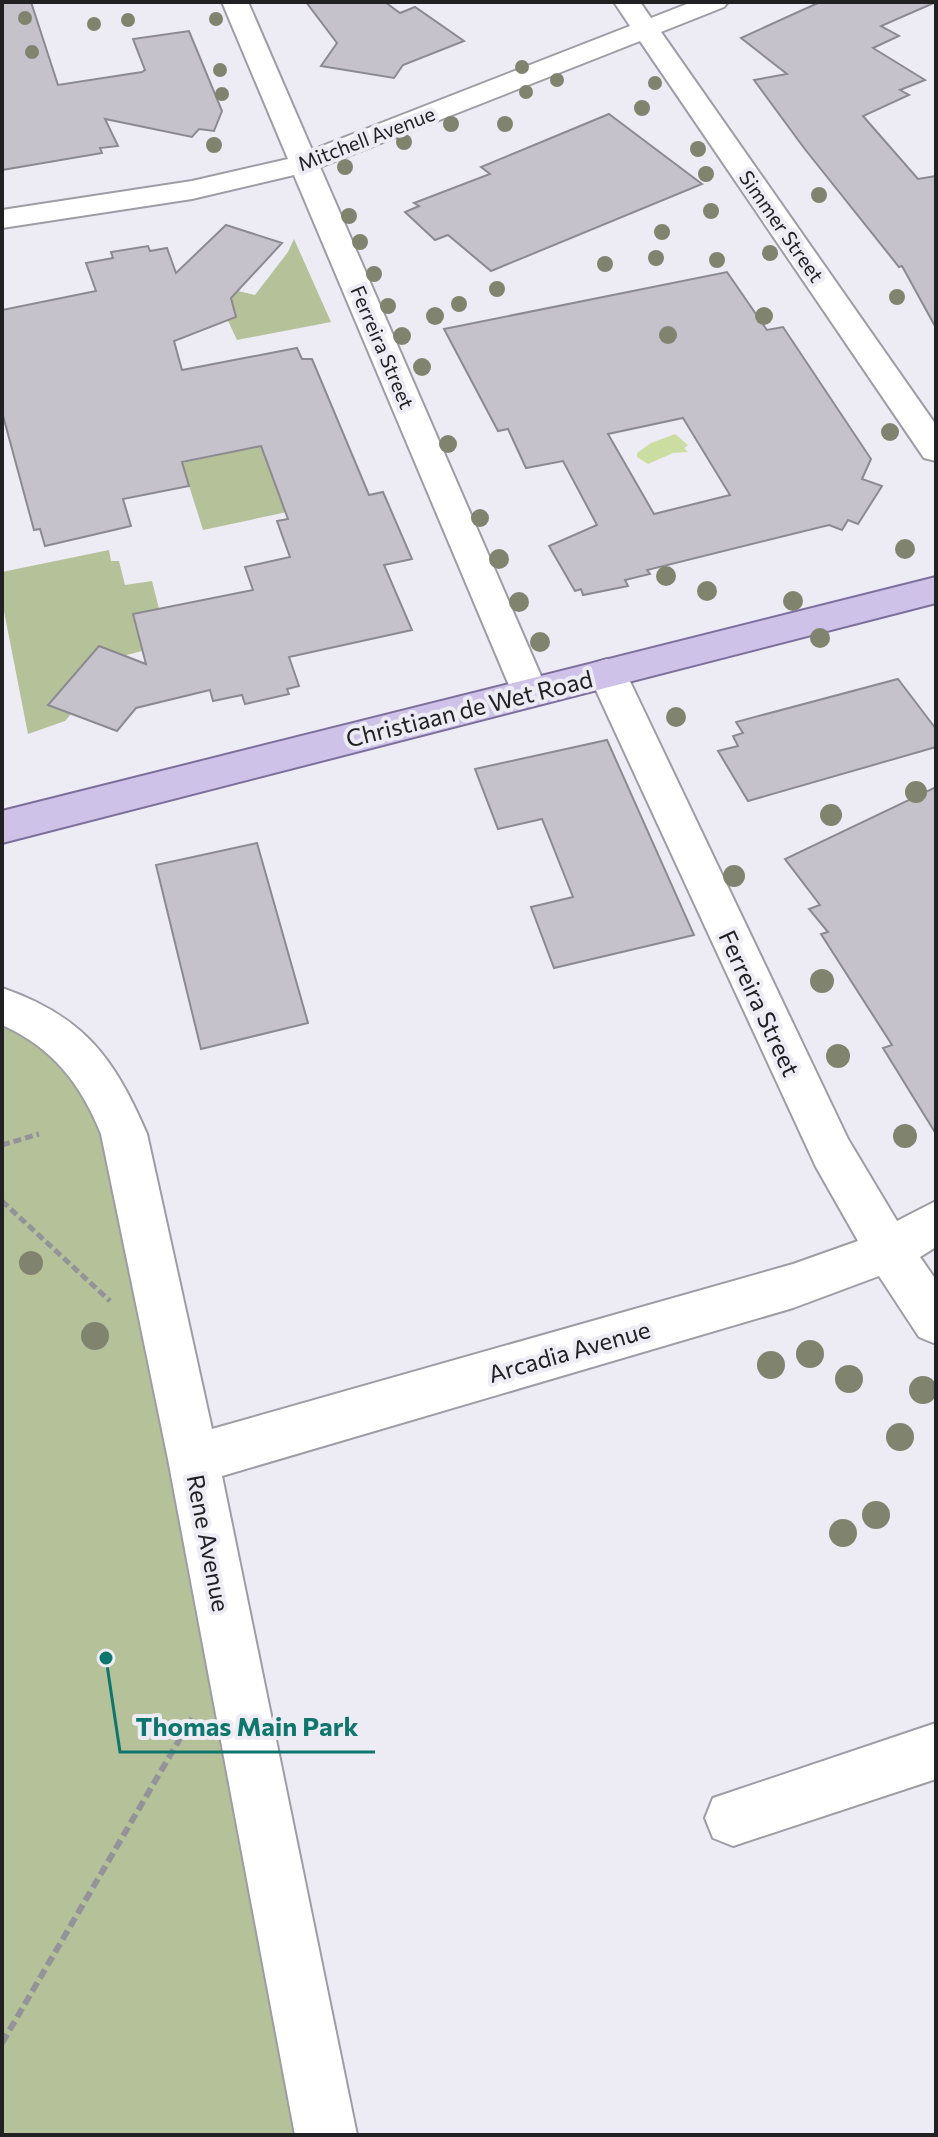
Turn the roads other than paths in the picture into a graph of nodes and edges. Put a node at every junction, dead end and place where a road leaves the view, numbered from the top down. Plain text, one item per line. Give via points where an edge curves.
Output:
1 (235, 2) edge
2 (627, 2) edge
3 (715, 2) edge
4 (647, 30) junction
5 (305, 163) junction
6 (2, 219) edge
7 (936, 450) edge
8 (936, 590) edge
9 (607, 673) junction
10 (529, 692) junction
11 (2, 827) edge
12 (2, 1006) edge
13 (936, 1222) edge
14 (889, 1251) junction
15 (936, 1321) edge
16 (193, 1459) junction
17 (936, 1751) edge
18 (733, 1818) dead end
19 (326, 2135) edge

1 - 5 street, Ferreira Street
2 - 4 street, Simmer Street
3 - 4 street, Mitchell Avenue
4 - 5 street, Mitchell Avenue
4 - 7 street, Simmer Street
5 - 6 street, Mitchell Avenue via 209,187
5 - 10 street, Ferreira Street
8 - 9 main road, Christiaan de Wet Road
9 - 10 main road, Christiaan de Wet Road
9 - 14 street, Ferreira Street via 798,1085
10 - 11 main road, Christiaan de Wet Road
12 - 16 street, Rene Avenue via 63,1038 109,1093 124,1134
13 - 14 street, Arcadia Avenue
14 - 15 street, Ferreira Street
14 - 16 street, Arcadia Avenue via 793,1286
16 - 19 street, Rene Avenue
17 - 18 street

